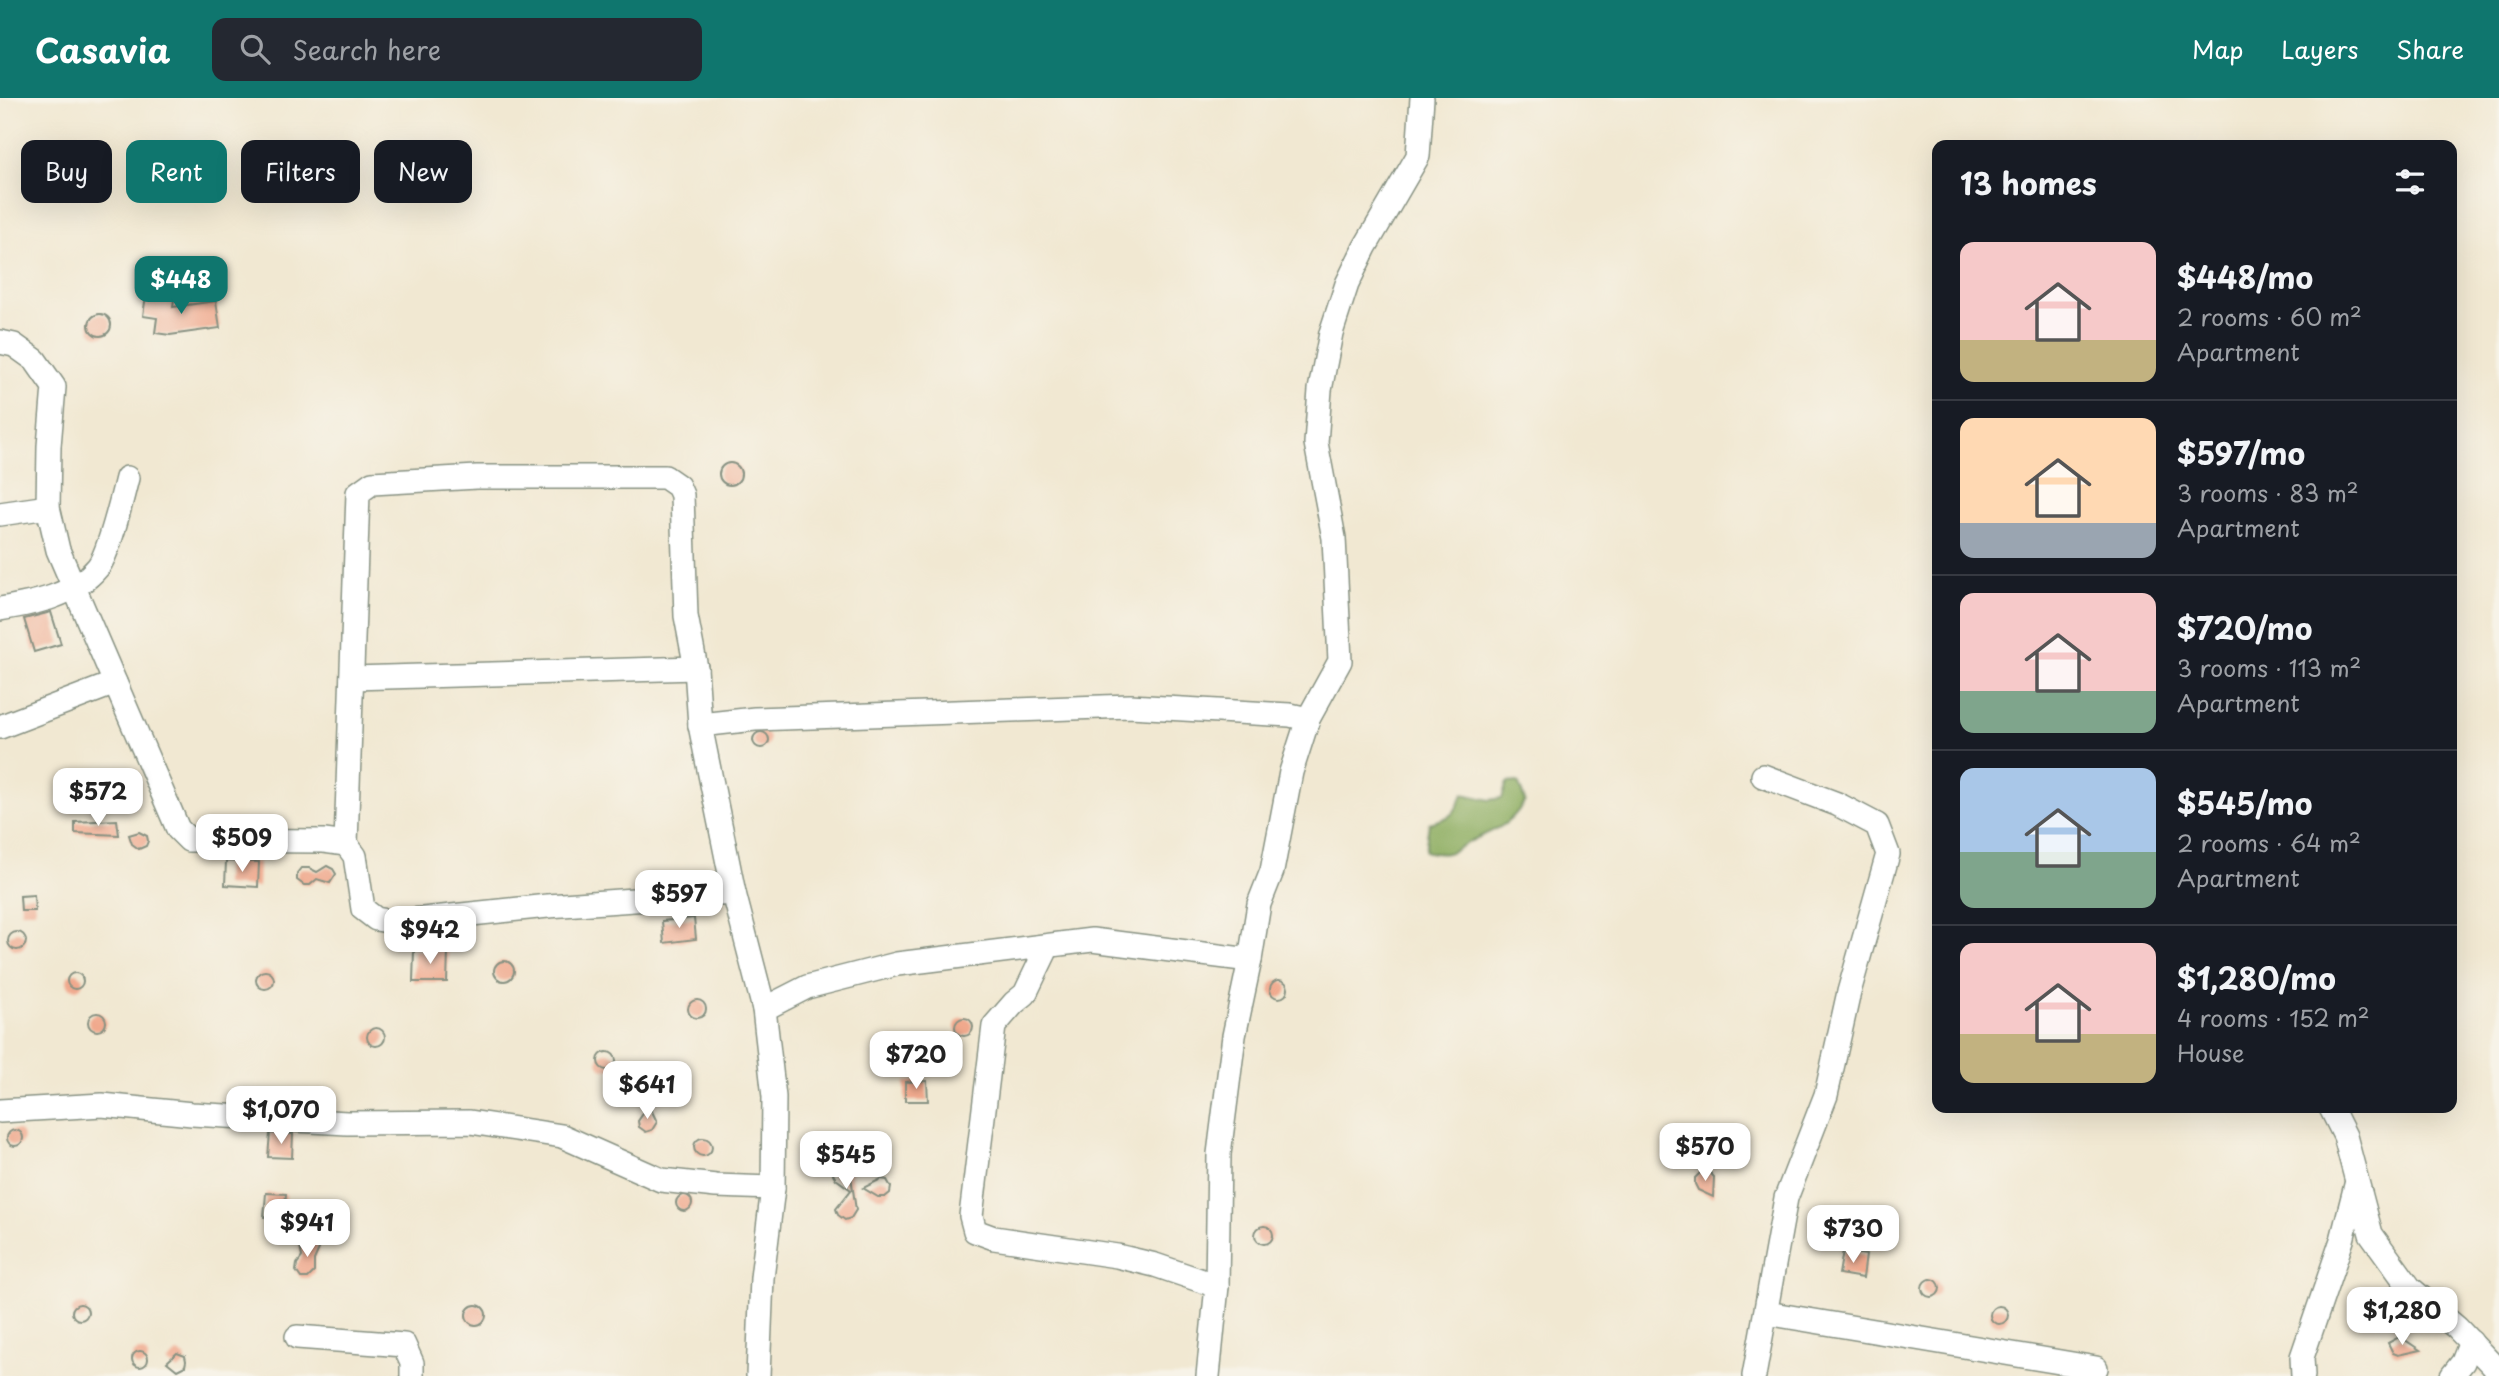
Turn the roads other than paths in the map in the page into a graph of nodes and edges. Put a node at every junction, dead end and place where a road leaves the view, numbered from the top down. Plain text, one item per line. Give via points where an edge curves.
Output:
1 (1422, 98) edge
2 (0, 341) edge
3 (127, 478) dead end
4 (48, 507) junction
5 (0, 514) edge
6 (74, 589) junction
7 (0, 610) edge
8 (696, 668) junction
9 (352, 678) junction
10 (114, 683) junction
11 (1307, 719) junction
12 (699, 725) junction
13 (0, 727) edge
14 (1763, 776) dead end
15 (346, 844) junction
16 (734, 893) junction
17 (1048, 946) junction
18 (1250, 960) junction
19 (764, 1009) junction
20 (0, 1111) edge
21 (2334, 1113) edge
22 (2357, 1183) junction
23 (773, 1188) junction
24 (1217, 1286) junction
25 (1766, 1313) junction
26 (297, 1337) dead end
27 (2470, 1342) junction
28 (2096, 1368) dead end
29 (2499, 1372) edge
30 (412, 1376) edge
31 (758, 1376) edge
32 (1208, 1376) edge
33 (1754, 1376) edge
34 (2303, 1376) edge
35 (2452, 1376) edge

1 - 11 street via 1418,156 1347,284 1320,390 1316,443 1334,538 1340,661
2 - 4 street via 35,360 54,387
3 - 6 street via 99,565
4 - 5 street
4 - 6 street
6 - 7 street
6 - 10 street
8 - 9 street
8 - 9 street via 686,616 678,486 665,477 477,477 372,483 358,493
8 - 12 street
9 - 15 street
10 - 13 street
10 - 15 street via 178,829 189,841
11 - 12 street via 1130,706 755,719
11 - 18 street via 1291,772 1272,871 1259,904
12 - 16 street
14 - 25 street via 1877,825 1888,854 1826,1095 1786,1198
15 - 16 street via 355,856 363,909 376,919 394,922
16 - 19 street
17 - 18 street via 1092,940
17 - 19 street via 897,964 807,987
17 - 24 street via 1026,994 994,1026 971,1216 975,1231 994,1238 1117,1256
18 - 24 street via 1234,1036 1219,1154
19 - 23 street via 774,1097
20 - 23 street via 102,1105 347,1123 470,1122 562,1136 661,1180
21 - 22 street via 2345,1136
22 - 27 street via 2371,1234 2410,1288
22 - 34 street via 2302,1357
23 - 31 street via 762,1278
24 - 32 street
25 - 28 street
25 - 33 street
26 - 30 street via 404,1345
27 - 29 street
27 - 35 street

